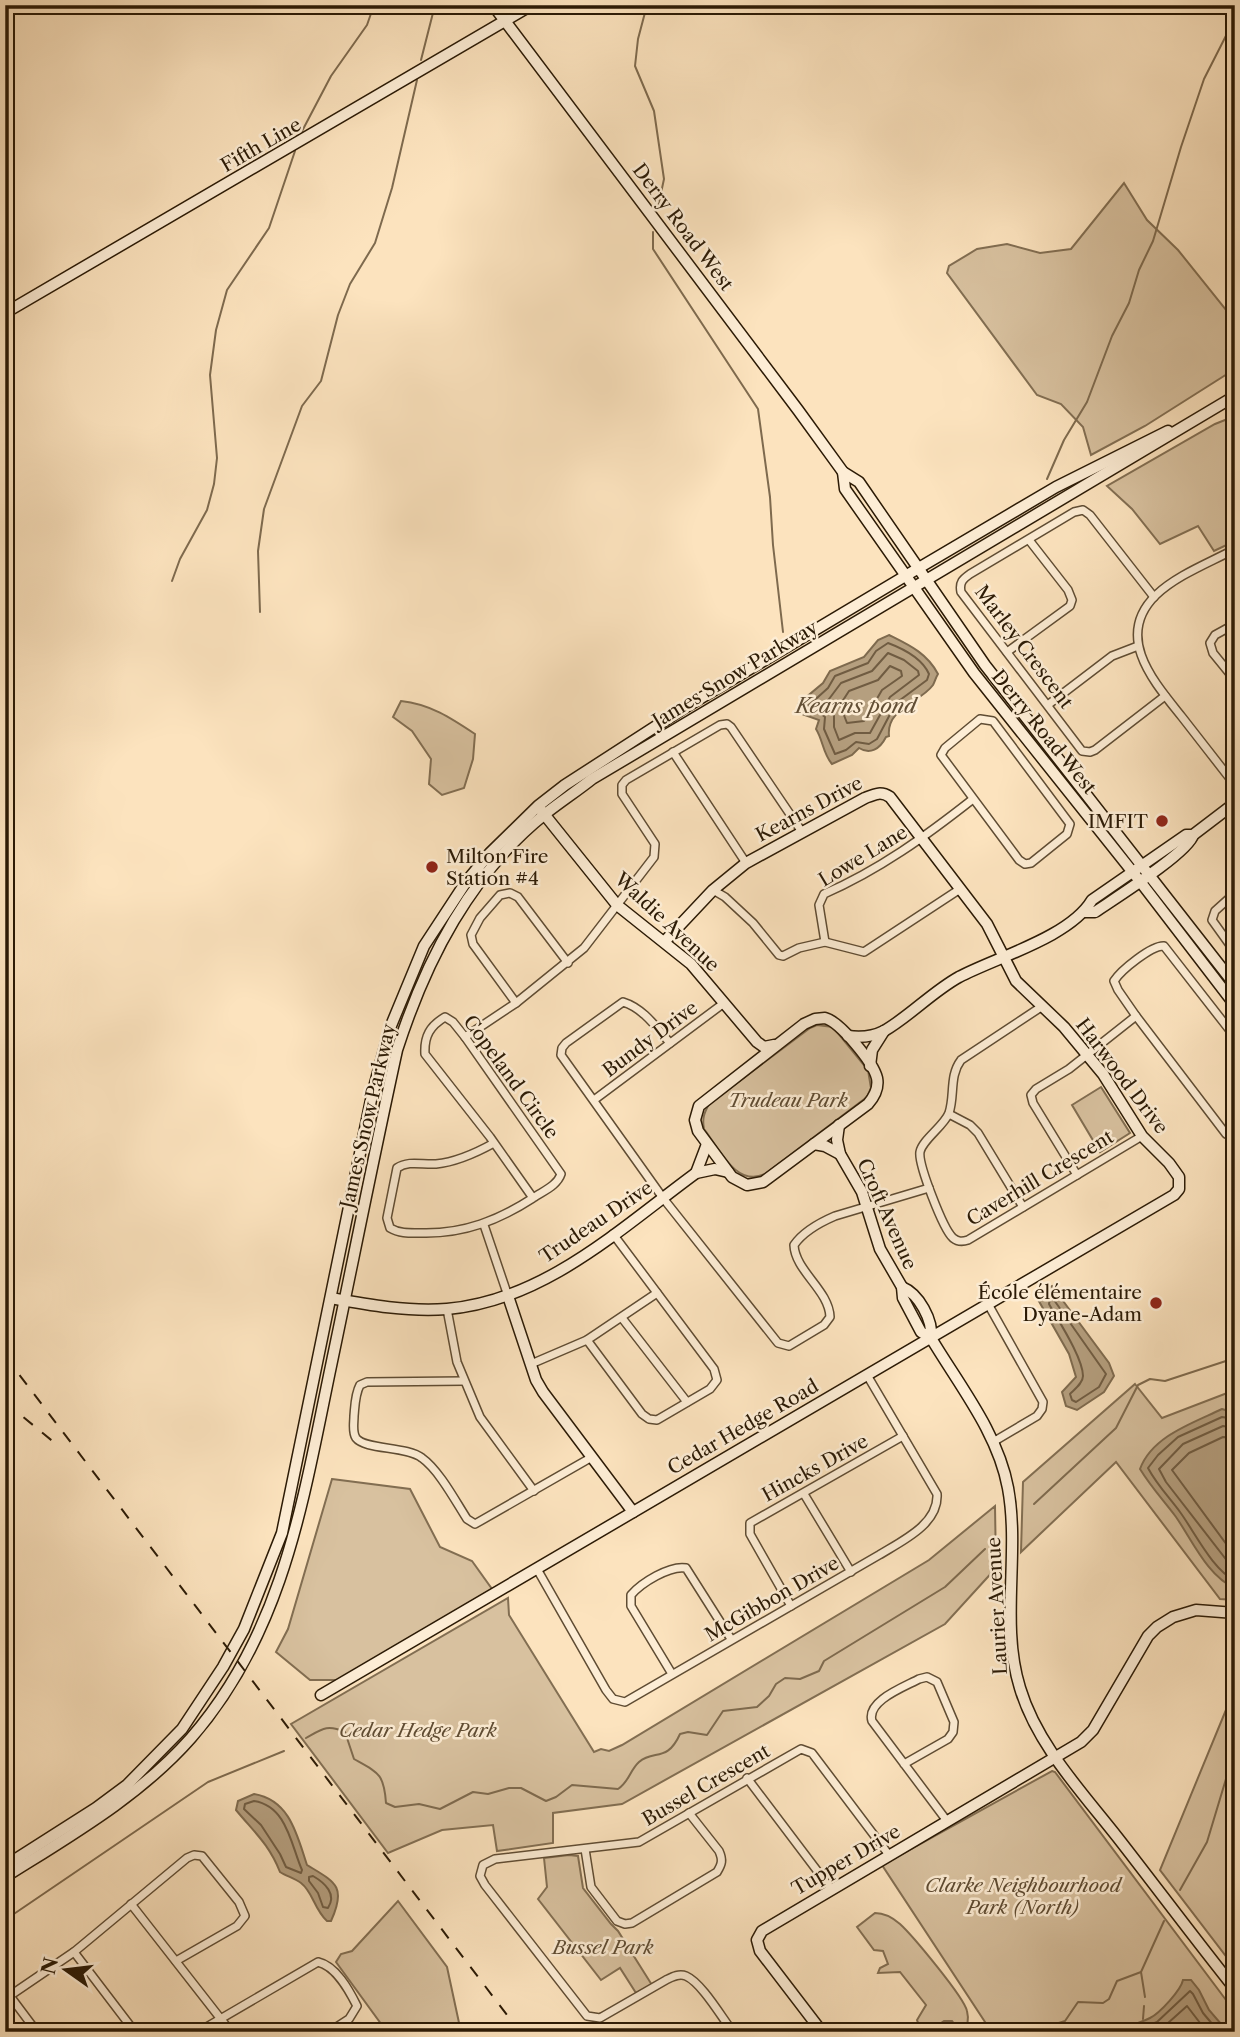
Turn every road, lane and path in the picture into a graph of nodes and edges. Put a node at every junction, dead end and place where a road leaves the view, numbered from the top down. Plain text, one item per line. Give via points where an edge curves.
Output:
1 (494, 5) edge
2 (533, 5) edge
3 (506, 21) junction
4 (5, 313) edge
5 (1235, 396) edge
6 (1182, 429) junction
7 (843, 472) junction
8 (1029, 540) junction
9 (1235, 550) edge
10 (917, 569) junction
11 (905, 577) junction
12 (925, 580) junction
13 (912, 588) junction
14 (1154, 597) junction
15 (1235, 624) edge
16 (1138, 646) junction
17 (1007, 652) junction
18 (1235, 680) edge
19 (1165, 696) junction
20 (1049, 704) junction
21 (673, 752) junction
22 (1235, 785) edge
23 (973, 799) junction
24 (1235, 803) edge
25 (541, 810) junction
26 (803, 832) junction
27 (922, 839) junction
28 (746, 863) junction
29 (1146, 869) junction
30 (1132, 871) junction
31 (1139, 880) junction
32 (960, 889) junction
33 (713, 890) junction
34 (1235, 893) edge
35 (617, 905) junction
36 (1085, 912) junction
37 (665, 941) junction
38 (825, 942) junction
39 (1235, 952) edge
40 (1004, 956) junction
41 (568, 963) junction
42 (1235, 985) edge
43 (516, 1003) junction
44 (724, 1003) junction
45 (1235, 1005) edge
46 (1041, 1007) junction
47 (1136, 1016) junction
48 (885, 1030) junction
49 (746, 1032) junction
50 (848, 1036) junction
51 (465, 1037) junction
52 (1235, 1037) edge
53 (670, 1043) junction
54 (778, 1044) junction
55 (1087, 1054) junction
56 (749, 1066) junction
57 (870, 1066) junction
58 (594, 1100) junction
59 (949, 1114) junction
60 (839, 1125) junction
61 (1142, 1136) junction
62 (1235, 1136) edge
63 (494, 1143) junction
64 (707, 1144) junction
65 (814, 1144) junction
66 (840, 1154) junction
67 (728, 1172) junction
68 (696, 1173) junction
69 (1077, 1175) junction
70 (1180, 1187) joint
71 (929, 1188) junction
72 (533, 1198) junction
73 (663, 1198) junction
74 (1023, 1207) junction
75 (868, 1208) junction
76 (484, 1225) junction
77 (613, 1234) junction
78 (657, 1293) junction
79 (508, 1296) junction
80 (331, 1298) junction
81 (346, 1301) junction
82 (988, 1304) junction
83 (447, 1309) junction
84 (622, 1318) junction
85 (931, 1338) junction
86 (587, 1340) junction
87 (531, 1364) junction
88 (867, 1375) junction
89 (464, 1381) junction
90 (687, 1402) junction
91 (903, 1436) junction
92 (993, 1442) junction
93 (592, 1457) junction
94 (534, 1491) junction
95 (804, 1494) junction
96 (633, 1513) junction
97 (537, 1569) junction
98 (850, 1572) junction
99 (791, 1606) junction
100 (1235, 1613) edge
101 (731, 1639) junction
102 (672, 1674) junction
103 (321, 1695) dead end
104 (1056, 1758) junction
105 (905, 1764) junction
106 (747, 1778) junction
107 (689, 1813) junction
108 (947, 1821) junction
109 (585, 1849) junction
110 (889, 1855) junction
111 (5, 1866) edge
112 (5, 1877) edge
113 (831, 1889) junction
114 (131, 1904) junction
115 (74, 1952) junction
116 (176, 1961) junction
117 (1235, 1989) edge
118 (8, 1998) edge
119 (220, 2017) junction
120 (37, 2032) edge
121 (135, 2032) edge
122 (198, 2032) edge
123 (231, 2032) edge
124 (329, 2032) edge
125 (733, 2032) edge
126 (822, 2032) edge

1 - 3 street, Derry Road West
2 - 3 street, Fifth Line
3 - 4 street, Fifth Line
3 - 7 street, Derry Road West
5 - 6 street, James Snow Parkway
6 - 10 street, James Snow Parkway via 1138,444 1056,486
6 - 12 street, James Snow Parkway
7 - 10 street, Derry Road West via 859,482
7 - 11 street, Derry Road West via 845,489
8 - 14 street, Marley Crescent via 1083,510
8 - 17 street via 1072,600
8 - 17 street, Marley Crescent via 970,574 960,585
9 - 14 street
10 - 11 street, James Snow Parkway
10 - 12 street, Derry Road West
11 - 13 street, Derry Road West
11 - 25 street, James Snow Parkway via 681,710 565,785
12 - 13 street, James Snow Parkway
12 - 29 street, Derry Road West via 985,665
13 - 25 street, James Snow Parkway
13 - 30 street, Derry Road West
14 - 16 street via 1142,618
15 - 18 street via 1210,643
16 - 19 street via 1147,671
16 - 20 street via 1112,656
17 - 20 street, Marley Crescent
19 - 20 street, Marley Crescent via 1090,752 1078,747
19 - 22 street
21 - 26 street via 720,724 729,725
21 - 28 street
21 - 35 street via 622,785 622,794 656,850
23 - 23 street via 941,755 980,719 990,719 1068,820 1069,832 1025,864
23 - 27 street
24 - 29 street
25 - 35 street, Waldie Avenue
25 - 80 street, James Snow Parkway via 499,844 466,883 424,946 404,992 372,1095
25 - 81 street, James Snow Parkway via 461,908 440,942 412,1006 387,1094
26 - 27 street, Kearns Drive via 877,792 890,797
26 - 28 street, Kearns Drive
27 - 32 street, Kearns Drive
27 - 38 street, Lowe Lane via 870,873 824,894 819,905
28 - 33 street, Kearns Drive
29 - 30 street
29 - 31 street
29 - 42 street, Derry Road West
30 - 31 street, Derry Road West
30 - 36 street via 1092,900
31 - 36 street via 1095,912
31 - 45 street, Derry Road West
32 - 38 street via 864,952
32 - 40 street, Kearns Drive
33 - 37 street, Kearns Drive
33 - 38 street via 747,916 779,955
34 - 39 street via 1215,911 1212,920
35 - 37 street, Waldie Avenue
35 - 41 street via 593,939
36 - 40 street
37 - 44 street, Waldie Avenue
40 - 46 street, Harwood Drive via 1016,981
40 - 48 street via 960,976
41 - 43 street
41 - 43 street via 518,897 500,895 471,935
43 - 51 street
44 - 49 street, Waldie Avenue
44 - 53 street, Bundy Drive
46 - 55 street, Harwood Drive
46 - 59 street via 961,1060 954,1074
47 - 52 street via 1114,981 1161,945
47 - 55 street
47 - 62 street via 1226,1134
48 - 50 street via 867,1037
48 - 57 street via 872,1051
49 - 54 street, Waldie Avenue via 764,1047
49 - 56 street via 753,1055
50 - 54 street via 835,1021 820,1018
50 - 57 street
51 - 63 street, Copeland Circle via 445,1017 428,1032 425,1054
51 - 72 street, Copeland Circle via 560,1170 559,1179
53 - 58 street, Bundy Drive
53 - 58 street via 642,1013 623,1002 566,1043 561,1055
54 - 56 street
55 - 61 street, Harwood Drive
55 - 69 street via 1031,1095
56 - 64 street via 699,1106 696,1126
57 - 60 street via 877,1078 874,1096
58 - 73 street
59 - 71 street, Caverhill Crescent via 921,1149
59 - 74 street via 978,1133
60 - 65 street
60 - 66 street, Croft Avenue
61 - 69 street, Caverhill Crescent
61 - 70 street, Harwood Drive via 1169,1163
63 - 72 street, Copeland Circle
63 - 76 street, Copeland Circle via 458,1160 400,1166 387,1218 390,1228 407,1233 439,1234
64 - 67 street
64 - 68 street
65 - 66 street, Croft Avenue
65 - 67 street via 758,1184 741,1184
66 - 75 street, Croft Avenue
67 - 68 street
68 - 73 street, Trudeau Drive
69 - 74 street, Caverhill Crescent
70 - 82 street, Cedar Hedge Road via 1174,1195
71 - 74 street, Caverhill Crescent via 948,1232 957,1241 968,1240
71 - 75 street
72 - 76 street, Copeland Circle
73 - 75 street via 775,1340 785,1346 830,1317 827,1304 796,1255 796,1242 825,1220
73 - 77 street, Trudeau Drive
75 - 85 street, Croft Avenue via 880,1249 902,1287 903,1298 921,1332
76 - 79 street
77 - 78 street
77 - 79 street, Trudeau Drive via 579,1259
78 - 84 street
78 - 90 street via 717,1374 715,1385
79 - 83 street, Trudeau Drive
79 - 87 street
80 - 81 street, Trudeau Drive
80 - 111 street, James Snow Parkway via 282,1533 244,1629 223,1667 183,1729 127,1785
81 - 83 street, Trudeau Drive
81 - 112 street, James Snow Parkway via 291,1550 264,1620 234,1678 203,1723 167,1763 125,1798
82 - 85 street, Cedar Hedge Road
82 - 92 street via 1044,1402 1037,1416
83 - 89 street
84 - 86 street
84 - 90 street
85 - 88 street, Cedar Hedge Road
85 - 92 street, Laurier Avenue
86 - 87 street
86 - 90 street via 645,1417 657,1420
87 - 93 street via 543,1392
88 - 91 street, McGibbon Drive
88 - 96 street, Cedar Hedge Road
89 - 94 street via 480,1417
89 - 94 street via 360,1385 353,1429 356,1438 420,1456 471,1523
91 - 95 street, Hincks Drive
91 - 98 street, McGibbon Drive via 937,1494 935,1511 916,1532
92 - 104 street, Laurier Avenue via 1010,1504 1015,1667 1029,1712
93 - 94 street
93 - 96 street
95 - 98 street
95 - 99 street, Hincks Drive via 752,1522 749,1528
96 - 97 street, Cedar Hedge Road
97 - 102 street, McGibbon Drive via 614,1699 628,1701
97 - 103 street, Cedar Hedge Road
98 - 99 street, McGibbon Drive
99 - 101 street, McGibbon Drive
100 - 104 street, Tupper Drive via 1196,1610 1157,1627 1093,1730
101 - 102 street, McGibbon Drive
101 - 102 street via 686,1568 669,1570 641,1586 631,1595 631,1606
104 - 108 street, Tupper Drive
104 - 117 street, Laurier Avenue
105 - 105 street via 953,1732 954,1722 937,1682 927,1677 875,1703 871,1711 872,1721
105 - 108 street
106 - 107 street, Bussel Crescent
106 - 110 street, Bussel Crescent via 796,1750 807,1750
106 - 113 street
107 - 109 street, Bussel Crescent via 639,1842
107 - 109 street via 719,1852 721,1865 717,1872 632,1923 617,1921 591,1887
108 - 110 street, Tupper Drive
109 - 125 street, Bussel Crescent via 495,1859 482,1865 480,1875 587,2016 600,2018 676,1975 685,1975
110 - 113 street, Tupper Drive
113 - 126 street, Tupper Drive via 766,1927 757,1940 760,1951
114 - 115 street
114 - 116 street
114 - 116 street via 187,1858 202,1856 209,1863 245,1916 237,1926
115 - 118 street
115 - 121 street
116 - 119 street
118 - 120 street
119 - 122 street
119 - 123 street
119 - 124 street via 318,1962 334,1972 357,2007 349,2019

